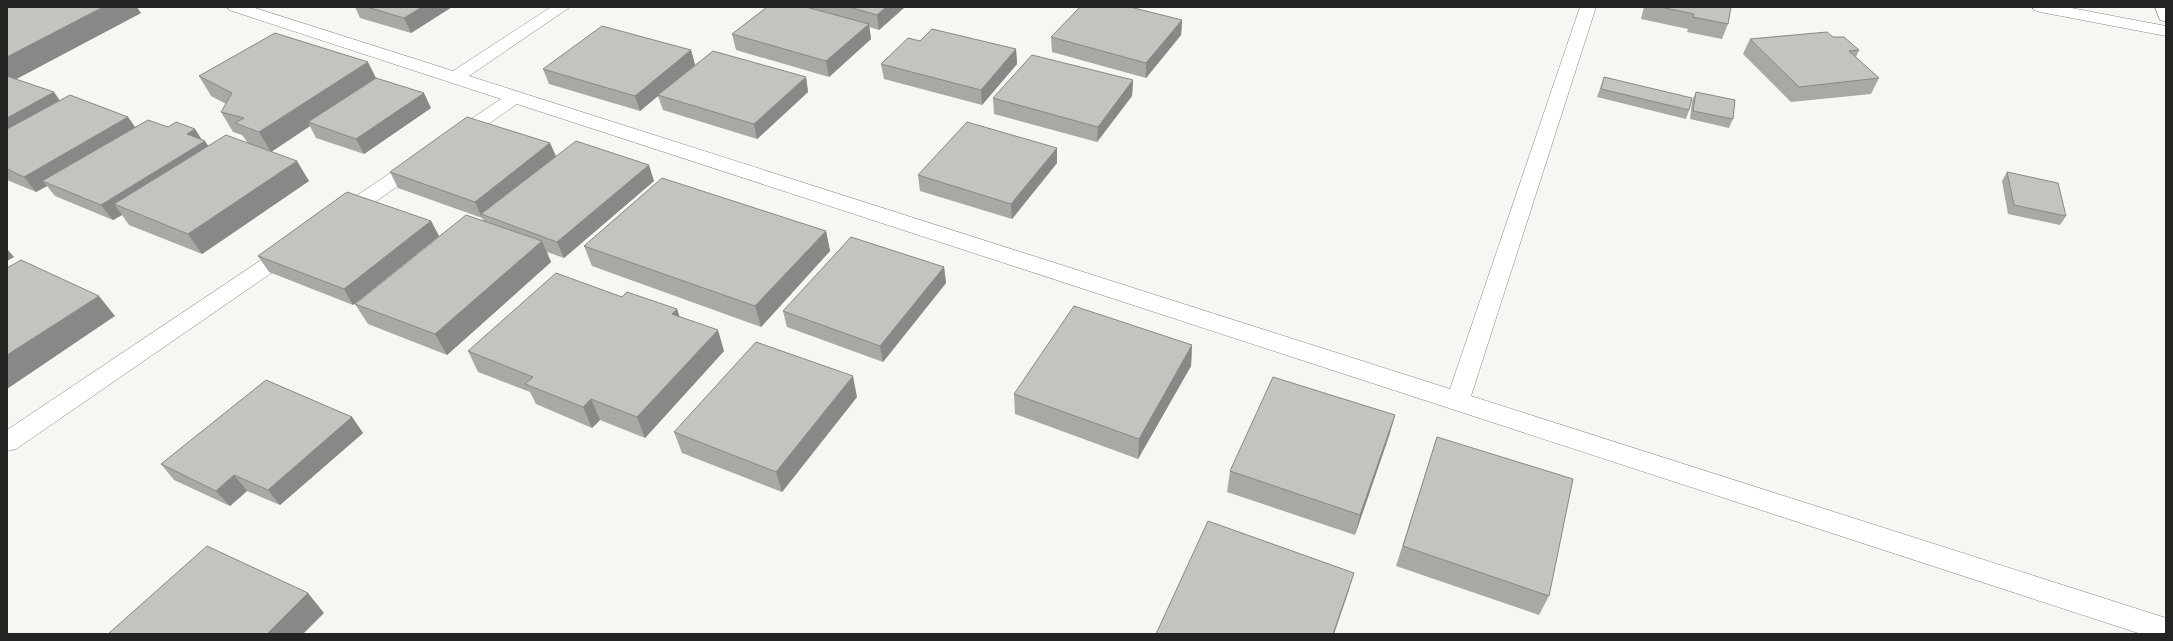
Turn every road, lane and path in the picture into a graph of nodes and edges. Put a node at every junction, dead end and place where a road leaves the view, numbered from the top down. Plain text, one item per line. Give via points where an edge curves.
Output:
1 (235, 7) edge
2 (562, 7) edge
3 (1588, 7) edge
4 (2040, 7) edge
5 (2162, 7) edge
6 (2166, 17) edge
7 (2166, 31) edge
8 (455, 78) junction
9 (515, 98) junction
10 (324, 227) edge
11 (304, 241) edge
12 (1458, 401) junction
13 (7, 442) edge
14 (2166, 630) edge

1 - 8 street
2 - 8 street
3 - 12 street
4 - 7 street
5 - 6 street
8 - 9 street
9 - 10 street
9 - 12 street
11 - 13 street
12 - 14 street

